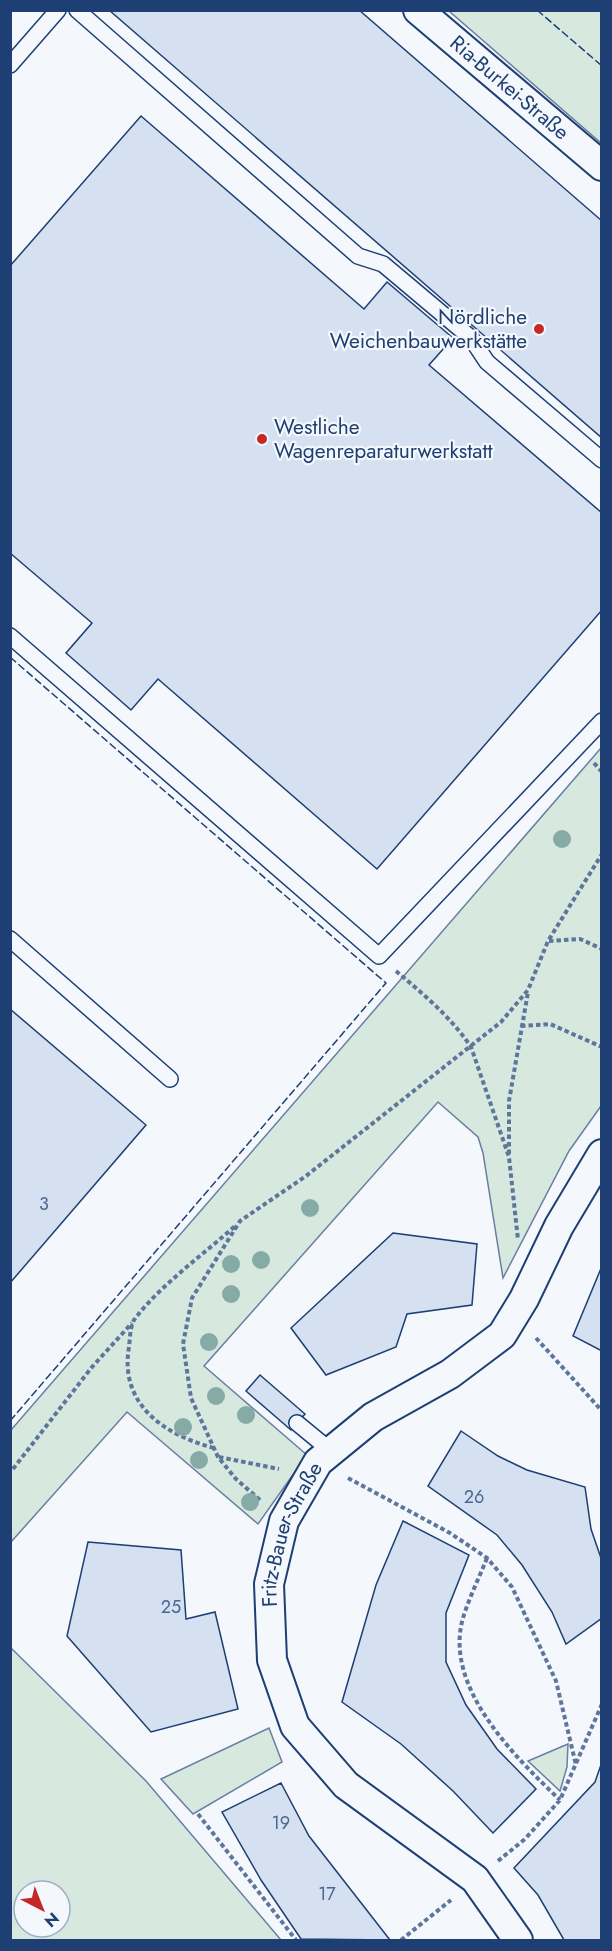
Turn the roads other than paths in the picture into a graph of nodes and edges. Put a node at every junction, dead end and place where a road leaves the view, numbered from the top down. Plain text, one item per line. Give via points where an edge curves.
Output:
1 (58, 10) edge
2 (77, 10) edge
3 (418, 10) edge
4 (10, 65) edge
5 (602, 166) edge
6 (602, 460) edge
7 (10, 636) edge
8 (602, 721) edge
9 (10, 939) edge
10 (170, 1079) dead end
11 (602, 1154) edge
12 (297, 1423) dead end
13 (320, 1462) junction
14 (518, 1941) edge

1 - 4 lane
2 - 6 lane via 358,256 383,264 471,338 487,362
3 - 5 street, Ria-Burkei-Straße
7 - 8 lane via 379,956
9 - 10 lane
11 - 13 street, Fritz-Bauer-Straße via 502,1335 450,1374 373,1417
12 - 13 lane
13 - 14 street, Fritz-Bauer-Straße via 284,1521 269,1584 272,1660 295,1726 346,1785 475,1879

